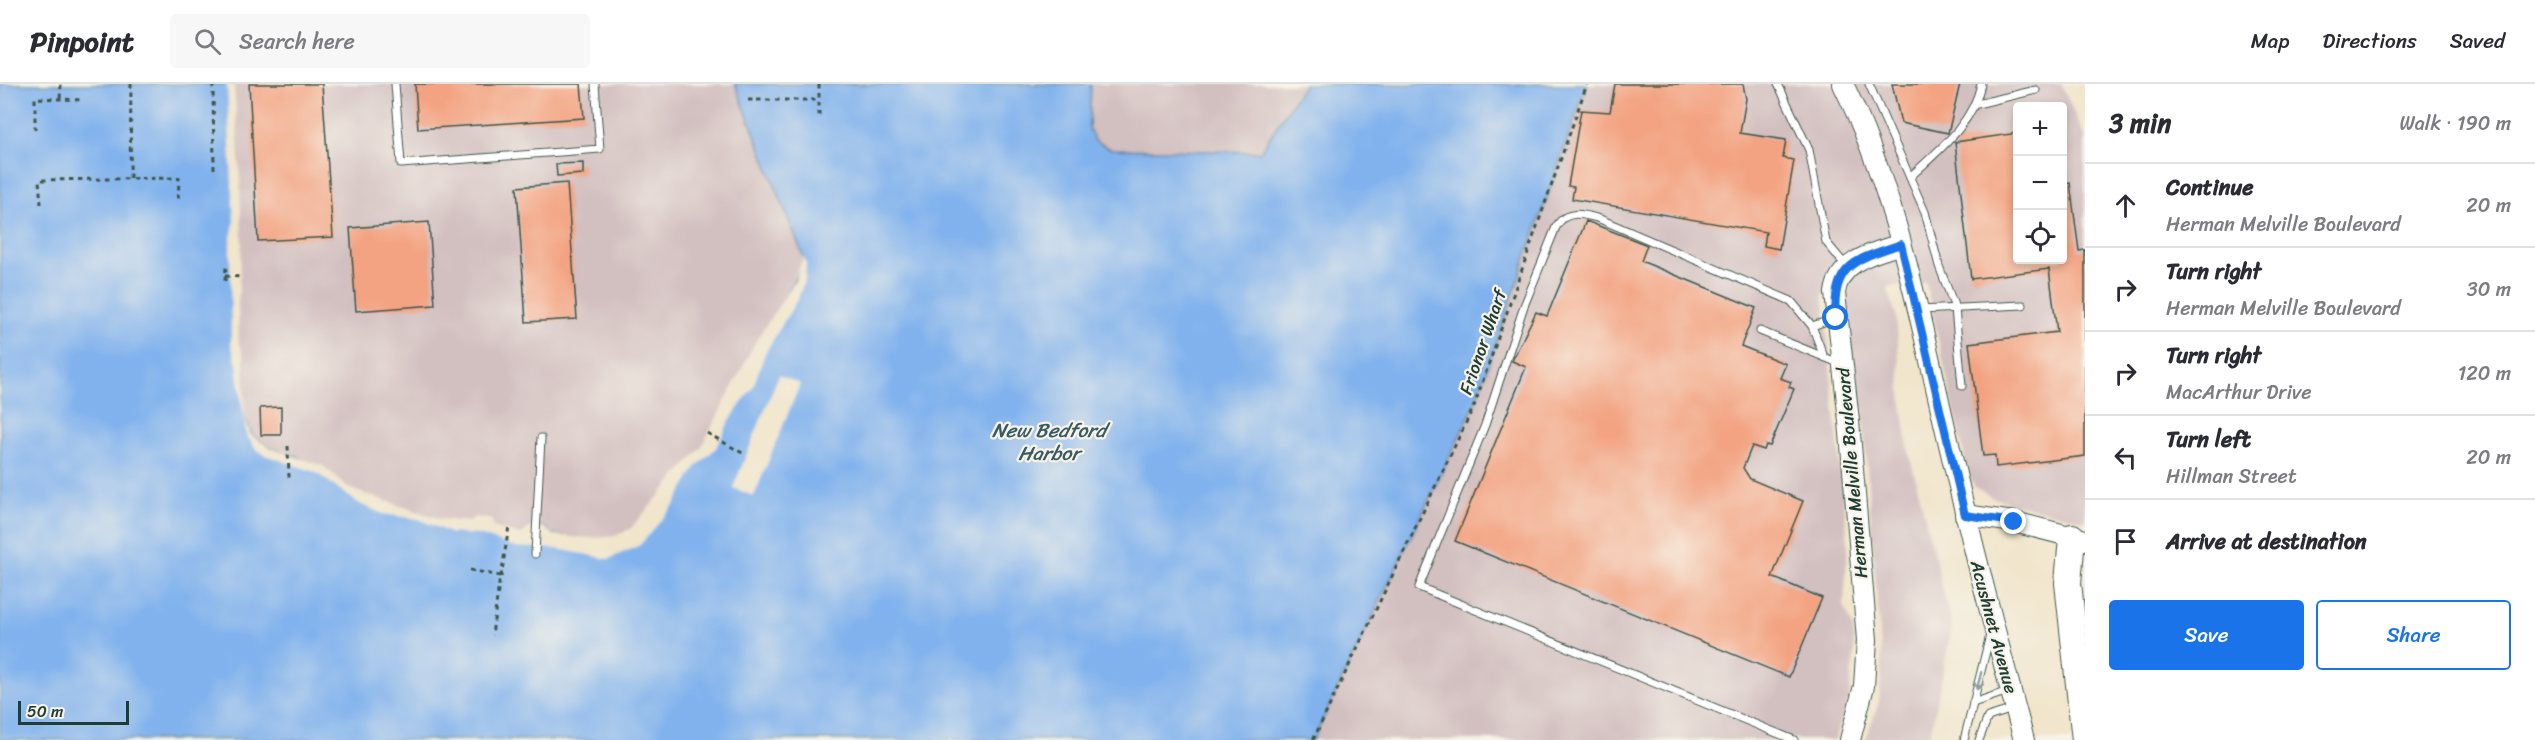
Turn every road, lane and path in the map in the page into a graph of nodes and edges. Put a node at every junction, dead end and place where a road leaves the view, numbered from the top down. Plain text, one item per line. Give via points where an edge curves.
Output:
1 (60, 84) edge
2 (131, 84) edge
3 (213, 84) edge
4 (395, 84) edge
5 (595, 84) edge
6 (819, 84) edge
7 (1587, 84) edge
8 (1778, 84) edge
9 (1844, 84) edge
10 (1869, 84) edge
11 (1981, 84) edge
12 (2036, 90) dead end
13 (60, 98) dead end
14 (84, 100) dead end
15 (748, 100) dead end
16 (761, 100) junction
17 (819, 100) junction
18 (742, 102) dead end
19 (1977, 104) junction
20 (819, 116) dead end
21 (35, 130) dead end
22 (214, 170) dead end
23 (1910, 177) junction
24 (130, 179) junction
25 (178, 202) dead end
26 (41, 204) dead end
27 (1901, 244) junction
28 (226, 267) dead end
29 (1847, 267) junction
30 (225, 276) junction
31 (240, 277) dead end
32 (225, 281) dead end
33 (2023, 304) dead end
34 (1955, 308) junction
35 (1918, 310) junction
36 (1836, 318) junction
37 (1812, 326) junction
38 (1760, 331) dead end
39 (1824, 357) junction
40 (1842, 364) junction
41 (1962, 386) dead end
42 (707, 433) dead end
43 (541, 438) dead end
44 (288, 446) dead end
45 (746, 455) dead end
46 (289, 478) dead end
47 (1965, 515) junction
48 (509, 526) dead end
49 (2079, 538) edge
50 (535, 554) dead end
51 (470, 570) dead end
52 (500, 584) junction
53 (1993, 624) junction
54 (492, 635) dead end
55 (2013, 699) junction
56 (1973, 703) junction
57 (1313, 740) edge
58 (1794, 740) edge
59 (1850, 740) edge
60 (1964, 740) edge
61 (1979, 740) edge
62 (2024, 740) edge
63 (2085, 740) edge

1 - 13 path
2 - 24 path
3 - 22 path
4 - 5 lane via 401,164 600,149
6 - 17 path
7 - 57 path, Frionor Wharf via 1474,406
8 - 29 lane via 1809,150 1827,246
9 - 27 street, Acushnet Avenue via 1873,153
10 - 23 lane
11 - 19 lane
12 - 19 lane
14 - 21 path via 35,98
15 - 16 path
16 - 17 path
16 - 18 path
17 - 20 path
19 - 23 lane via 1951,139
23 - 34 lane
24 - 25 path via 178,178
24 - 26 path via 39,180
27 - 29 street
27 - 35 street, Acushnet Avenue
28 - 30 path
29 - 36 street, Herman Melville Boulevard via 1835,289
30 - 31 path
30 - 32 path
33 - 34 lane
34 - 35 lane
34 - 41 lane
35 - 47 street, Acushnet Avenue
36 - 37 lane
36 - 40 street, Herman Melville Boulevard
37 - 39 lane
37 - 58 lane via 1794,303 1705,263 1593,217 1564,217 1556,227 1524,306 1485,425 1419,587
38 - 39 lane
39 - 40 lane
40 - 59 street, Herman Melville Boulevard via 1867,640 1864,686
42 - 45 path
43 - 50 lane
44 - 46 path
47 - 49 street
47 - 53 street, Acushnet Avenue
48 - 52 path
49 - 63 highway via 2068,583
51 - 52 path via 501,576
52 - 54 path
53 - 55 street, Acushnet Avenue
53 -> 56 lane
55 - 56 lane
55 - 61 lane via 1988,717
55 - 62 street, Acushnet Avenue
56 - 60 lane

